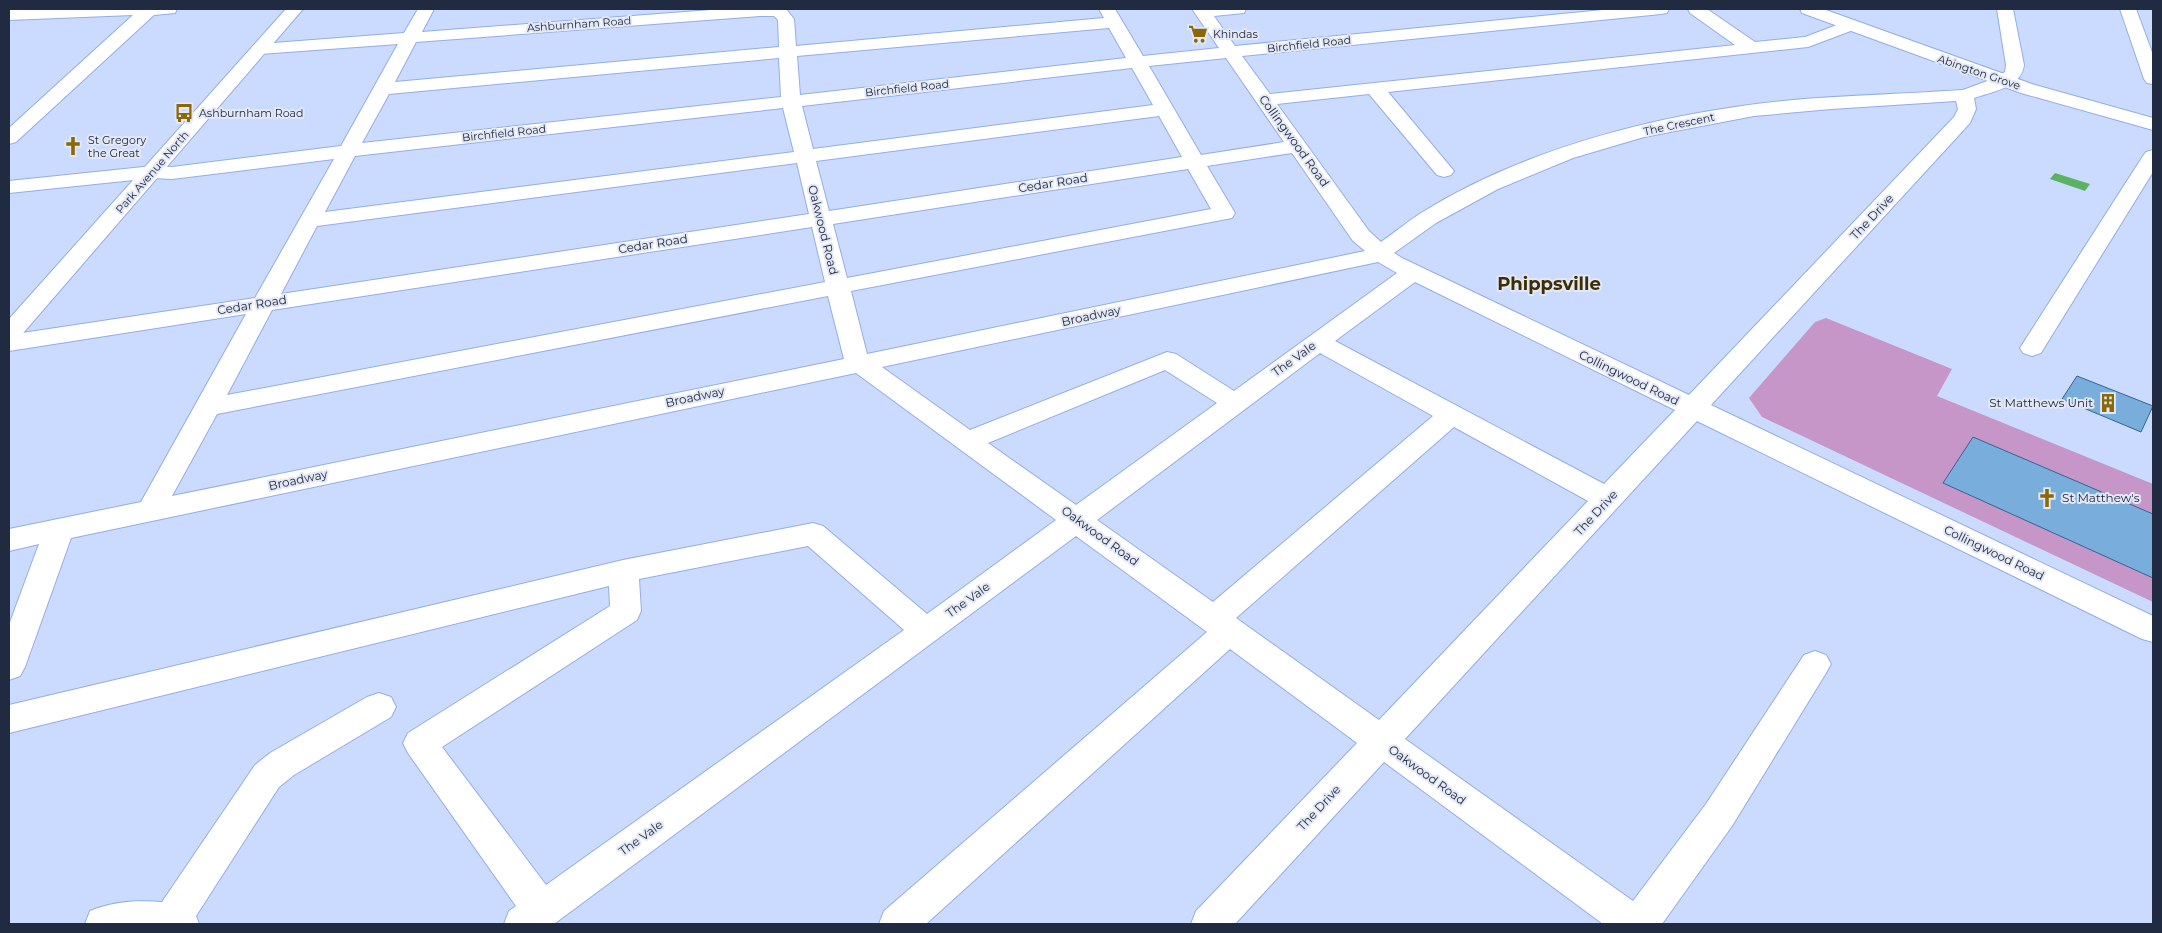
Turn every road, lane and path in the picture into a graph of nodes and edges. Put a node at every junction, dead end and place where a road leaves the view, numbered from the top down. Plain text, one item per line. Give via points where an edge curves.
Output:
1 (169, 9) edge
2 (295, 9) edge
3 (426, 9) edge
4 (1238, 9) edge
5 (1656, 9) edge
6 (1696, 9) edge
7 (1808, 9) edge
8 (2005, 9) edge
9 (2128, 9) edge
10 (149, 10) edge
11 (1202, 10) edge
12 (779, 11) joint
13 (9, 15) edge
14 (1111, 15) edge
15 (1850, 25) junction
16 (410, 38) junction
17 (1751, 48) junction
18 (260, 50) junction
19 (787, 52) junction
20 (1230, 52) junction
21 (1138, 62) junction
22 (2153, 79) edge
23 (2004, 81) junction
24 (1374, 88) junction
25 (382, 90) junction
26 (1964, 95) junction
27 (1264, 100) junction
28 (791, 101) junction
29 (1164, 109) junction
30 (2153, 124) edge
31 (9, 138) edge
32 (1297, 146) junction
33 (348, 151) junction
34 (805, 156) junction
35 (2153, 156) edge
36 (1194, 161) junction
37 (1444, 171) dead end
38 (153, 172) junction
39 (9, 188) edge
40 (820, 219) junction
41 (309, 221) junction
42 (1380, 254) junction
43 (1412, 273) junction
44 (837, 287) junction
45 (265, 303) junction
46 (9, 334) edge
47 (1318, 342) junction
48 (9, 343) edge
49 (2032, 348) dead end
50 (860, 363) junction
51 (1236, 403) junction
52 (207, 406) junction
53 (1692, 408) junction
54 (1452, 414) junction
55 (968, 441) junction
56 (1608, 499) junction
57 (150, 511) junction
58 (1077, 520) junction
59 (59, 530) junction
60 (9, 540) edge
61 (623, 571) junction
62 (1222, 625) junction
63 (2153, 630) edge
64 (926, 631) junction
65 (1815, 664) dead end
66 (9, 667) edge
67 (378, 707) dead end
68 (9, 718) edge
69 (1381, 741) junction
70 (532, 917) edge
71 (176, 923) edge
72 (104, 924) edge
73 (898, 924) edge
74 (1210, 924) edge
75 (1634, 924) edge
76 (1639, 924) edge

1 - 10 street
2 - 18 street, Park Avenue North
3 - 16 street
4 - 11 street
5 - 20 street, Birchfield Road
6 - 17 street
7 - 15 street, Abington Grove
8 - 23 street via 2015,65 2014,74
9 - 22 street
10 - 13 street
10 - 31 street
11 - 20 street, Collingwood Road
12 - 16 street, Ashburnham Road
12 - 19 street, Oakwood Road via 786,19
14 - 19 street
14 - 21 street
15 - 17 street via 1808,42
15 - 23 street, Abington Grove
16 - 18 street, Ashburnham Road
16 - 25 street
17 - 24 street
18 - 38 street, Park Avenue North
19 - 25 street
19 - 28 street, Oakwood Road
20 - 21 street, Birchfield Road
20 - 27 street, Collingwood Road
21 - 28 street, Birchfield Road
21 - 29 street
23 - 26 street, The Crescent
23 - 30 street, Abington Grove
24 - 27 street
24 - 37 street
25 - 33 street
26 - 42 street, The Crescent via 1769,108 1714,116 1616,138 1530,168 1479,191 1429,218
26 - 53 street, The Drive via 1967,108 1963,120
27 - 32 street, Collingwood Road
28 - 33 street, Birchfield Road
28 - 34 street, Oakwood Road
29 - 34 street
29 - 36 street
32 - 36 street, Cedar Road
32 - 42 street, Collingwood Road via 1361,236
33 - 38 street, Birchfield Road via 172,173
33 - 41 street
34 - 40 street, Oakwood Road
34 - 41 street
35 - 49 street
36 - 40 street, Cedar Road
36 - 44 street via 1224,213
38 - 39 street, Birchfield Road
38 - 46 street, Park Avenue North
40 - 44 street, Oakwood Road
40 - 45 street, Cedar Road
41 - 45 street
42 - 43 street, Collingwood Road
42 - 50 street, Broadway
43 - 47 street, The Vale
43 - 53 street, Collingwood Road
44 - 50 street, Oakwood Road via 854,355
44 - 52 street
45 - 48 street, Cedar Road
45 - 52 street
47 - 51 street, The Vale
47 - 54 street
50 - 55 street, Oakwood Road
50 - 57 street, Broadway
51 - 55 street via 1167,360
51 - 58 street, The Vale
52 - 57 street
53 - 56 street, The Drive
53 - 63 street, Collingwood Road
54 - 56 street
54 - 62 street
55 - 58 street, Oakwood Road
56 - 69 street, The Drive
57 - 59 street, Broadway
58 - 62 street, Oakwood Road
58 - 64 street, The Vale
59 - 60 street, Broadway
59 - 66 street
61 - 64 street via 814,534
61 - 68 street
61 - 70 street via 626,612 420,743
62 - 69 street, Oakwood Road
62 - 73 street
64 - 70 street, The Vale
65 - 76 street via 1719,815
67 - 71 street via 282,764 268,776
69 - 74 street, The Drive
69 - 75 street, Oakwood Road
71 - 72 street via 144,920

